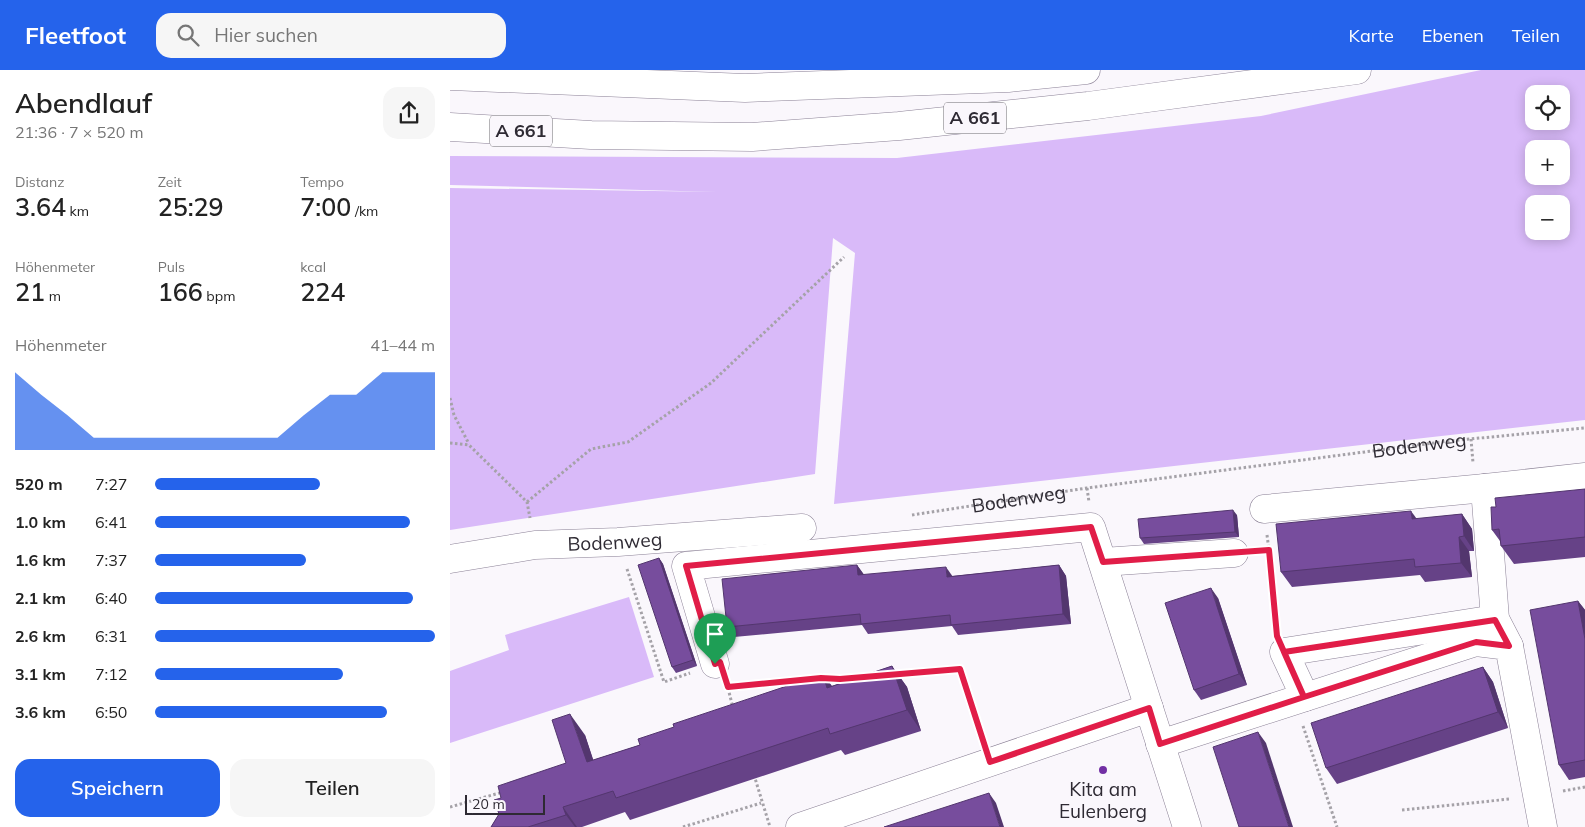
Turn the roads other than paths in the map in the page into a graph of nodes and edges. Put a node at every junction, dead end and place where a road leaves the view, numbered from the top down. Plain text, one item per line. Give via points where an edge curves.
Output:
1 (1086, 70) edge
2 (1357, 70) edge
3 (450, 76) edge
4 (450, 127) edge
5 (1585, 477) edge
6 (1485, 488) junction
7 (1264, 509) dead end
8 (802, 528) dead end
9 (1234, 553) road end
10 (450, 559) edge
11 (1103, 562) junction
12 (1495, 620) junction
13 (1509, 646) junction
14 (715, 664) road end
15 (1300, 698) junction
16 (1149, 708) junction
17 (1160, 744) junction
18 (800, 827) edge
19 (1187, 827) edge
20 (1543, 827) edge

1 - 3 main road, A 661 via 1008,78 745,88
2 - 4 main road, A 661 via 1088,106 899,126 752,136 591,135
5 - 6 main road
6 - 7 main road
6 - 12 main road
8 - 10 main road, Bodenweg via 535,545
9 - 11 main road
11 - 14 main road via 1091,527 686,566
11 - 16 main road
12 - 13 main road
12 - 15 main road via 1284,652
13 - 15 main road via 1476,642
13 - 20 main road
15 - 17 main road
16 - 17 main road
16 - 18 main road
17 - 19 main road

